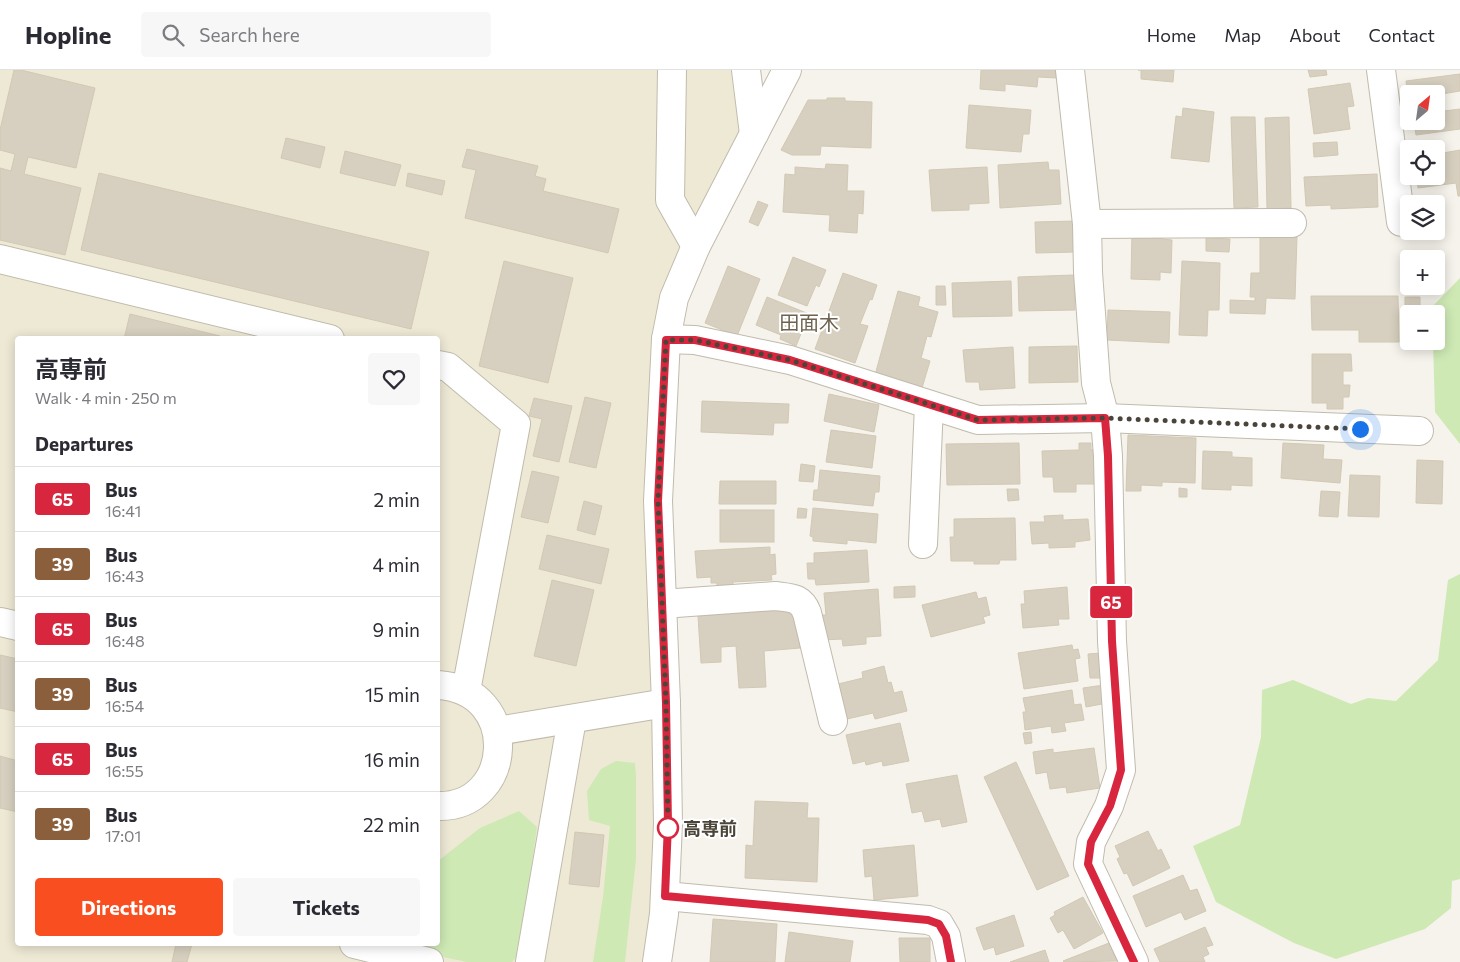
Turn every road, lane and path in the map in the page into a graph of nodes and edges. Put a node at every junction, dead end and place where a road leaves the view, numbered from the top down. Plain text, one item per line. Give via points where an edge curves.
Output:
1 (672, 70) edge
2 (746, 70) edge
3 (787, 70) edge
4 (1070, 70) edge
5 (1381, 70) edge
6 (754, 134) junction
7 (1400, 214) edge
8 (1292, 223) dead end
9 (1087, 224) junction
10 (696, 246) junction
11 (0, 260) edge
12 (317, 336) edge
13 (666, 340) junction
14 (440, 365) edge
15 (929, 404) junction
16 (1105, 418) junction
17 (1419, 431) dead end
18 (923, 544) dead end
19 (662, 604) junction
20 (0, 622) edge
21 (15, 625) edge
22 (440, 685) edge
23 (466, 691) junction
24 (666, 703) junction
25 (572, 719) junction
26 (832, 721) dead end
27 (497, 731) junction
28 (440, 806) edge
29 (665, 896) junction
30 (362, 946) edge
31 (429, 962) edge
32 (530, 962) edge
33 (657, 962) edge
34 (951, 962) edge
35 (1134, 962) edge

1 - 10 street via 670,200
2 - 6 street
3 - 6 street
4 - 9 street
5 - 7 street
6 - 10 street
8 - 9 street
9 - 16 street via 1096,383
10 - 13 street via 674,298
11 - 12 street
13 - 15 street via 695,340 790,360
13 - 19 street via 658,501
14 - 23 street via 448,367 516,424
15 - 16 street via 978,420
15 - 18 street
16 - 17 street
16 - 35 street via 1112,641 1121,770 1110,806 1091,842 1088,864
19 - 24 street
19 - 26 street via 775,596 794,598 804,605 808,613
20 - 21 street
22 - 23 street
23 - 27 street via 491,715
24 - 25 street
24 - 29 street via 668,824
25 - 27 street
25 - 32 street
27 - 28 street via 496,766 488,781 461,802
29 - 33 street
29 - 34 street via 928,920 939,924 946,936
30 - 31 street

